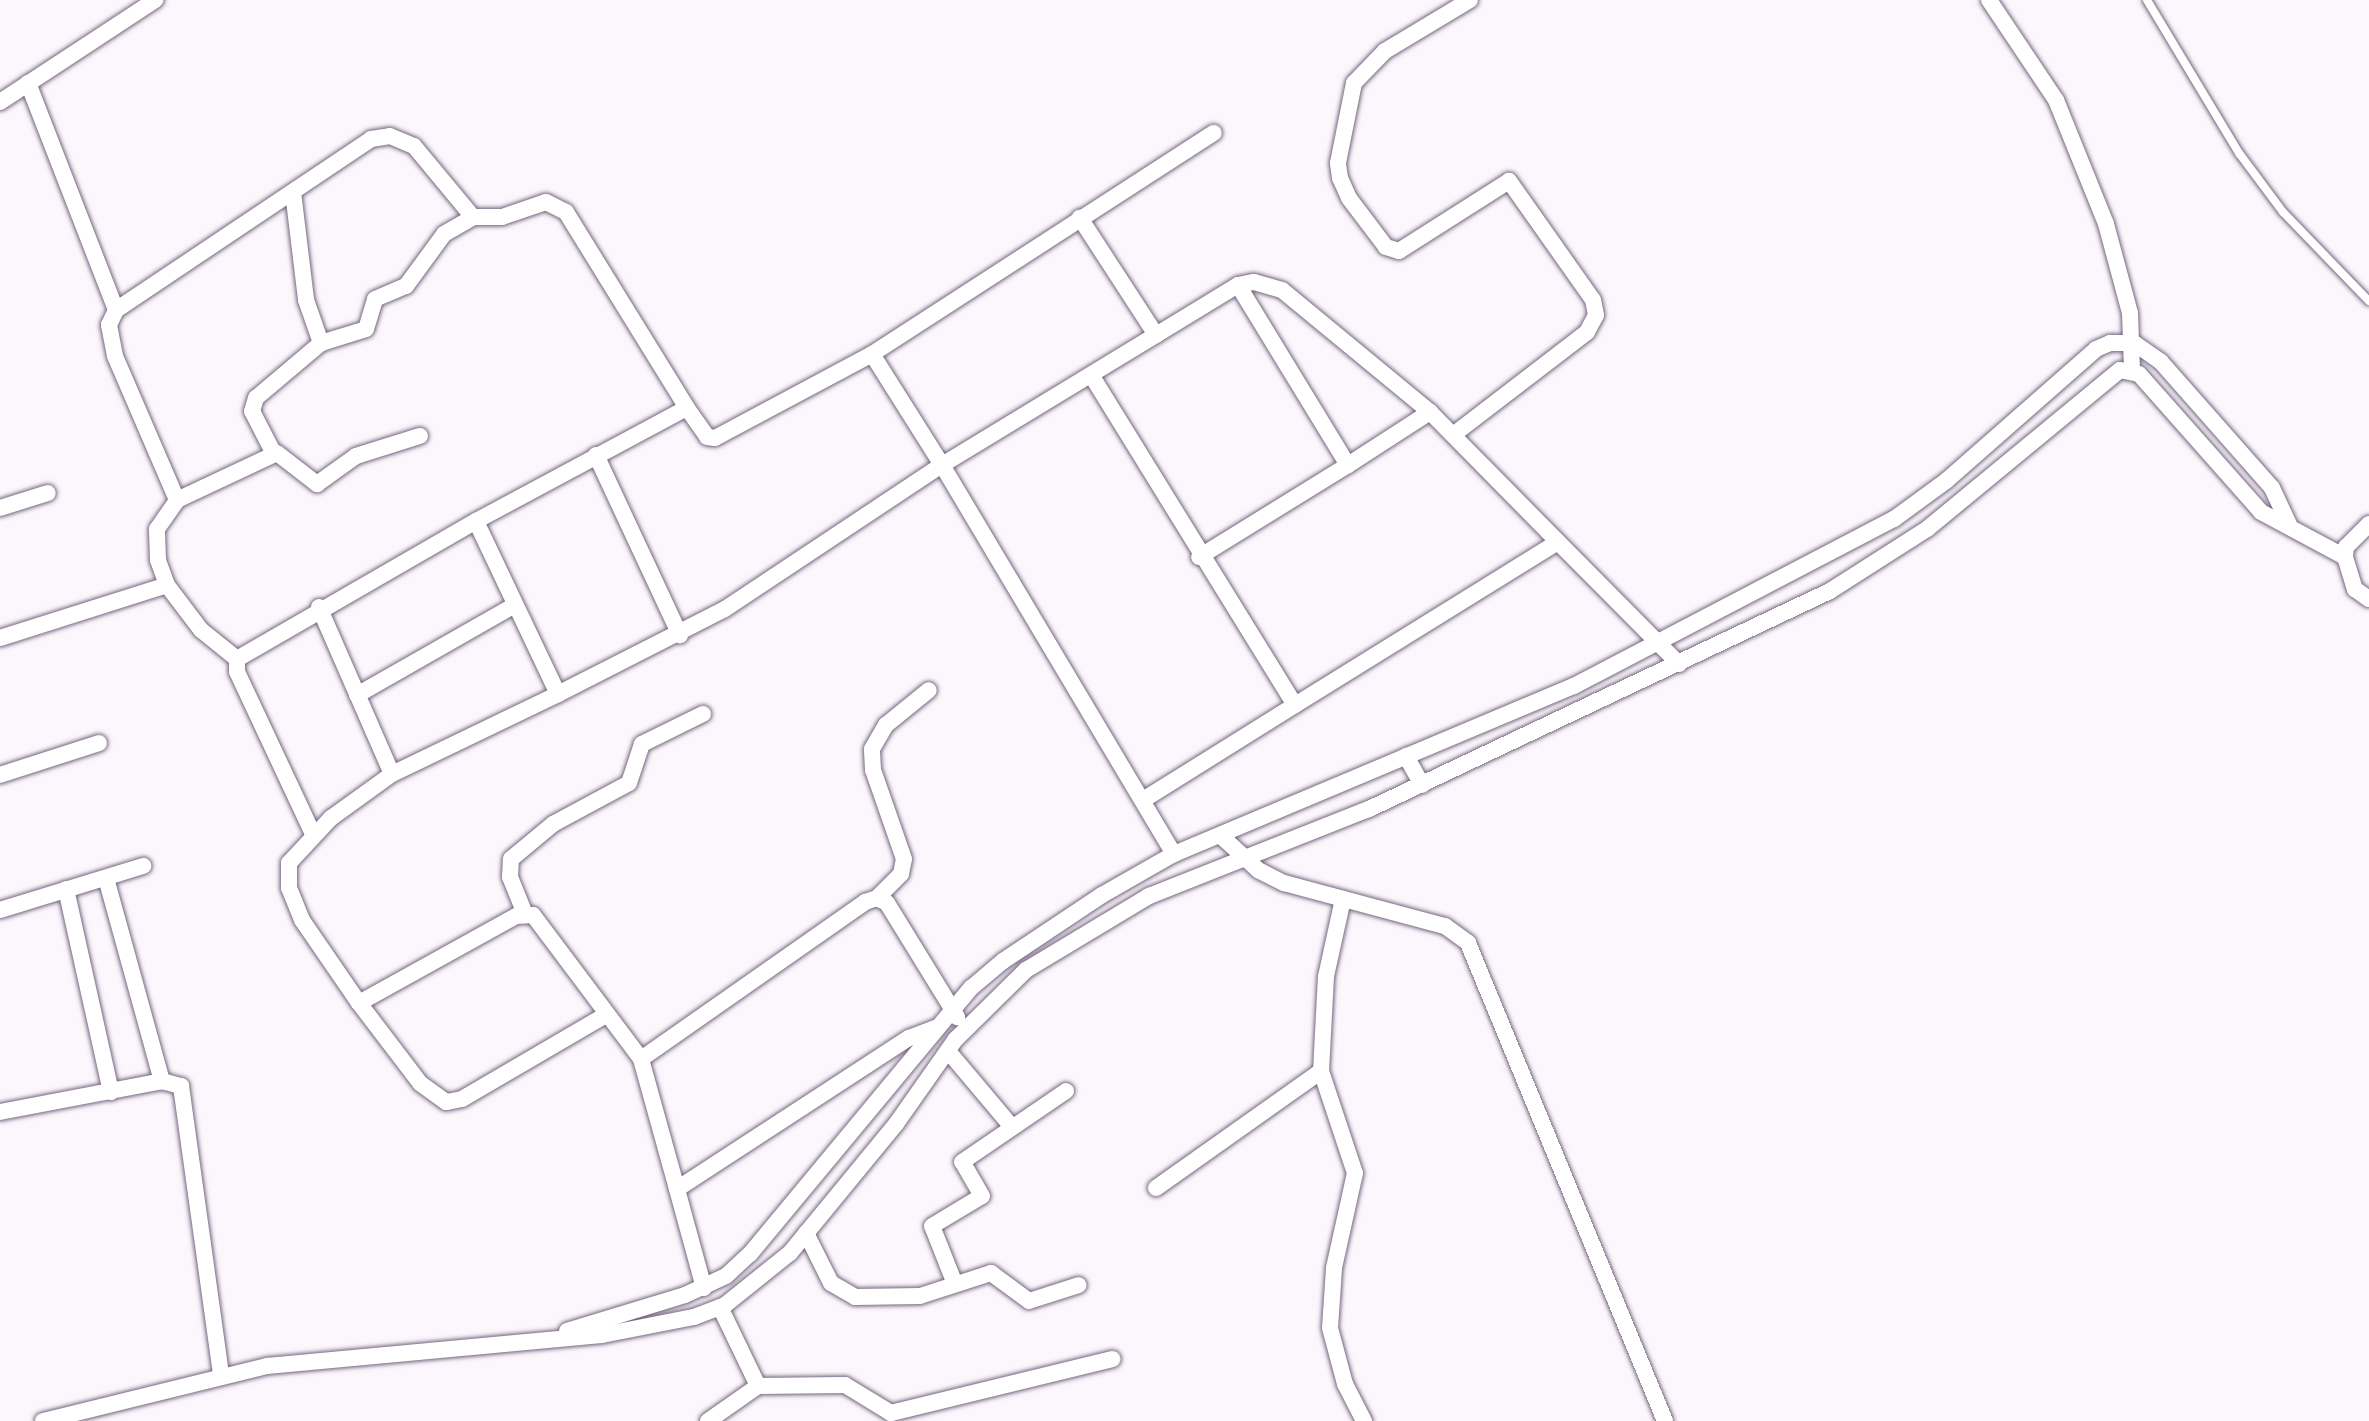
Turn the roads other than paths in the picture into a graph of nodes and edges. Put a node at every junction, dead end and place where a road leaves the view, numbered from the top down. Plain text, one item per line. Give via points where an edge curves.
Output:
1 (155, 0) edge
2 (1470, 0) edge
3 (1989, 0) edge
4 (2147, 0) edge
5 (28, 83) junction
6 (0, 102) edge
7 (1214, 133) dead end
8 (293, 192) junction
9 (473, 217) junction
10 (1080, 218) junction
11 (1238, 285) junction
12 (2369, 301) edge
13 (116, 310) junction
14 (1156, 335) junction
15 (321, 343) junction
16 (2134, 343) junction
17 (872, 354) junction
18 (2132, 371) junction
19 (1093, 378) junction
20 (687, 408) junction
21 (1430, 412) junction
22 (1453, 435) junction
23 (420, 436) dead end
24 (274, 454) junction
25 (596, 455) junction
26 (942, 465) junction
27 (1348, 465) junction
28 (48, 493) dead end
29 (177, 500) junction
30 (0, 508) edge
31 (476, 521) junction
32 (2289, 524) junction
33 (2369, 524) edge
34 (1558, 542) junction
35 (1199, 557) junction
36 (2345, 557) junction
37 (167, 585) junction
38 (2369, 599) edge
39 (515, 605) junction
40 (319, 607) junction
41 (680, 635) junction
42 (0, 638) edge
43 (1660, 644) junction
44 (237, 659) junction
45 (1679, 664) junction
46 (929, 690) dead end
47 (558, 694) junction
48 (357, 695) junction
49 (1295, 705) junction
50 (703, 714) dead end
51 (99, 743) dead end
52 (1406, 756) junction
53 (392, 774) junction
54 (0, 775) edge
55 (1422, 785) junction
56 (1143, 800) junction
57 (313, 834) junction
58 (1220, 835) junction
59 (1174, 854) junction
60 (1240, 856) junction
61 (143, 866) dead end
62 (106, 878) junction
63 (66, 889) junction
64 (877, 898) junction
65 (1343, 899) junction
66 (0, 910) edge
67 (525, 914) junction
68 (359, 1003) junction
69 (951, 1011) junction
70 (604, 1016) junction
71 (939, 1026) junction
72 (967, 1027) junction
73 (948, 1051) junction
74 (641, 1059) junction
75 (1321, 1071) junction
76 (162, 1081) junction
77 (1066, 1091) dead end
78 (111, 1092) junction
79 (0, 1112) edge
80 (1012, 1127) junction
81 (1156, 1188) dead end
82 (677, 1189) junction
83 (806, 1233) junction
84 (955, 1284) junction
85 (1079, 1285) dead end
86 (704, 1288) junction
87 (720, 1307) junction
88 (559, 1335) junction
89 (1112, 1359) dead end
90 (221, 1375) junction
91 (758, 1386) junction
92 (889, 1416) edge
93 (53, 1420) edge
94 (708, 1421) edge
95 (1364, 1421) edge
96 (1665, 1421) edge

1 - 5 street
2 - 22 street via 1385,51 1354,83 1338,163 1349,198 1386,247 1399,251 1509,181 1593,300 1596,315 1587,332
3 - 16 street via 2056,100 2106,224
4 - 12 lane via 2239,153 2283,212
5 - 6 street
5 - 13 street
7 - 10 street
8 - 9 street via 357,145 390,136 414,146
8 - 13 street
8 - 15 street via 306,300
9 - 15 street via 435,240 406,286 375,299 366,329
9 - 20 street via 502,217 546,202 562,207
10 - 14 street
10 - 17 street
11 - 14 street
11 - 21 street via 1254,282 1282,290
11 - 27 street
13 - 29 street via 109,325 115,356
14 - 19 street
15 - 24 street via 253,402 252,411
16 - 18 street
16 - 32 street via 2161,362 2272,488
16 - 43 street via 2096,349 1946,481 1894,519
17 - 20 street via 715,438 707,437
17 - 26 street
18 - 32 street via 2261,512
18 - 45 street via 2111,375 1978,488 1885,558 1830,591
19 - 26 street
19 - 35 street
20 - 25 street
21 - 22 street
21 - 27 street
22 - 34 street
23 - 24 street via 356,456 317,484 289,458
24 - 29 street
25 - 31 street
25 - 41 street
26 - 41 street
26 - 56 street
27 - 35 street
28 - 30 street
29 - 37 street via 157,529 158,560
31 - 39 street
31 - 40 street
32 - 36 street
33 - 36 street via 2346,547
34 - 43 street
34 - 49 street
35 - 49 street
36 - 38 street via 2355,589
37 - 42 street
37 - 44 street via 201,630
39 - 47 street
39 - 48 street
40 - 44 street
40 - 48 street
41 - 47 street
43 - 45 street
43 - 52 street
44 - 57 street via 237,672
45 - 55 street
46 - 64 street via 886,725 872,749 873,770 904,859 901,874
47 - 53 street
48 - 53 street
49 - 56 street
50 - 67 street via 642,744 629,783 553,824 511,859 510,877
51 - 54 street
52 - 55 street
52 - 58 street
53 - 57 street
55 - 60 street
56 - 59 street
57 - 68 street via 289,863 289,888 302,920
58 - 59 street
58 - 60 street
59 - 69 street via 1003,961
60 - 65 street via 1284,883
60 - 72 street via 1092,925 1026,970
61 - 62 street
62 - 63 street
62 - 76 street
63 - 66 street
63 - 78 street
64 - 69 street via 887,903
64 - 74 street
65 - 75 street via 1326,976
65 - 96 street via 1445,926 1478,958
67 - 68 street
67 - 70 street via 541,920
68 - 70 street via 420,1083 446,1102 462,1099
69 - 71 street
69 - 72 street
70 - 74 street
71 - 82 street via 909,1038
71 - 86 street via 750,1254
72 - 73 street
73 - 80 street
73 - 83 street
74 - 82 street
75 - 81 street
75 - 95 street via 1355,1173 1334,1268 1330,1328 1345,1384
76 - 78 street
76 - 90 street via 176,1082 184,1092
77 - 80 street
78 - 79 street
80 - 84 street via 962,1162 981,1197 932,1226
82 - 86 street
83 - 84 street via 831,1283 846,1295 911,1297
83 - 87 street via 753,1286
84 - 85 street via 991,1273 1029,1301
86 - 88 street via 601,1317
87 - 88 street via 602,1335
87 - 91 street
88 - 90 street via 434,1352 293,1362
89 - 92 street
90 - 93 street
91 - 92 street via 845,1385
91 - 94 street

